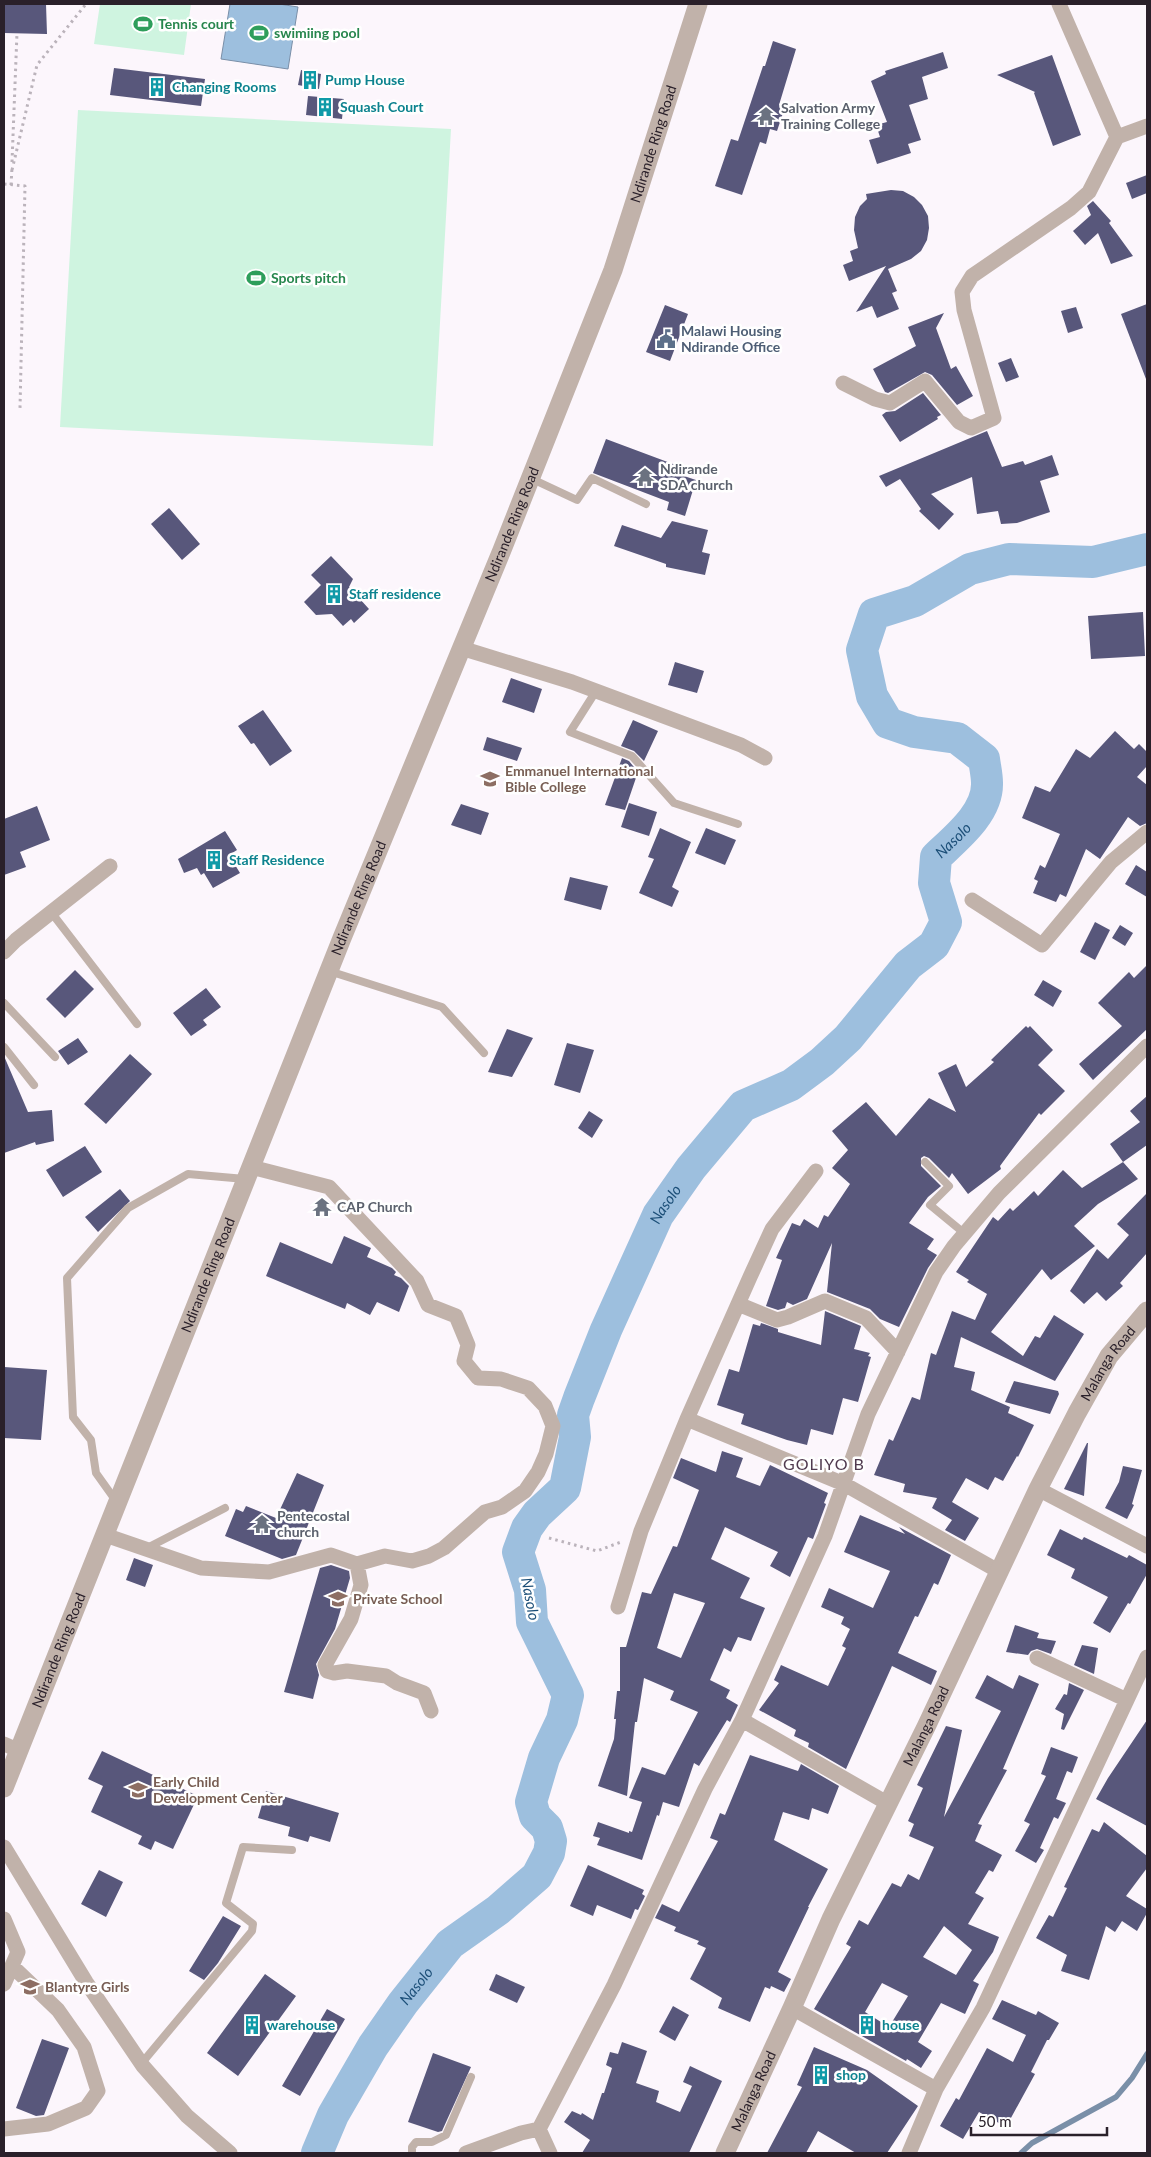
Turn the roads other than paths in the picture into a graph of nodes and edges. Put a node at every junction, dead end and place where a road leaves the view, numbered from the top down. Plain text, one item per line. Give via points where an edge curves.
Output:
1 (698, 4) edge
2 (1059, 4) edge
3 (1147, 126) edge
4 (1117, 137) junction
5 (843, 383) dead end
6 (530, 478) junction
7 (646, 504) dead end
8 (461, 648) junction
9 (596, 691) junction
10 (765, 758) dead end
11 (738, 824) dead end
12 (1147, 832) edge
13 (110, 866) dead end
14 (972, 900) dead end
15 (51, 912) junction
16 (4, 952) edge
17 (329, 972) junction
18 (4, 1003) edge
19 (137, 1024) dead end
20 (1147, 1046) edge
21 (4, 1047) edge
22 (484, 1053) dead end
23 (55, 1057) dead end
24 (34, 1085) dead end
25 (925, 1162) dead end
26 (816, 1171) dead end
27 (249, 1173) junction
28 (964, 1233) junction
29 (738, 1304) junction
30 (1147, 1311) edge
31 (898, 1352) junction
32 (687, 1419) junction
33 (844, 1484) junction
34 (1038, 1489) junction
35 (118, 1503) junction
36 (225, 1508) dead end
37 (105, 1535) junction
38 (1147, 1546) edge
39 (145, 1549) junction
40 (357, 1564) junction
41 (1000, 1572) junction
42 (618, 1607) dead end
43 (1147, 1657) edge
44 (1036, 1658) dead end
45 (1126, 1700) junction
46 (432, 1711) dead end
47 (742, 1720) junction
48 (12, 1747) edge
49 (4, 1788) edge
50 (887, 1803) junction
51 (4, 1848) edge
52 (292, 1850) dead end
53 (4, 1920) edge
54 (12, 1966) junction
55 (4, 1984) edge
56 (792, 2008) junction
57 (142, 2064) junction
58 (472, 2077) dead end
59 (936, 2089) junction
60 (4, 2129) edge
61 (539, 2129) junction
62 (230, 2153) edge
63 (412, 2153) edge
64 (466, 2153) edge
65 (550, 2153) edge
66 (725, 2153) edge
67 (909, 2153) edge

1 - 6 street, Ndirande Ring Road via 613,270
2 - 4 street
3 - 4 street
4 - 5 street via 1089,192 972,276 962,292 994,418 971,428 959,422 925,381 890,403
6 - 7 lane via 577,500 592,478
6 - 8 street, Ndirande Ring Road
8 - 9 street
8 - 17 street, Ndirande Ring Road
9 - 10 street via 740,745
9 - 11 lane via 570,732 632,756 674,803
12 - 14 street via 1110,862 1042,944
13 - 15 street
15 - 16 street
15 - 19 lane
17 - 22 lane via 442,1008
17 - 27 street, Ndirande Ring Road
18 - 23 lane
20 - 28 street via 999,1193
21 - 24 lane
25 - 28 lane via 949,1186 930,1205
26 - 29 street via 772,1230
27 - 35 street, Ndirande Ring Road
27 - 35 lane via 188,1174 128,1208 67,1278 73,1417 91,1440 96,1472
27 - 40 street via 329,1187 417,1282 428,1305 456,1316 468,1344 464,1361 478,1378 501,1379 528,1388 545,1406 553,1426 546,1454 526,1491 502,1507 485,1512 444,1548 429,1556 412,1562 385,1556
28 - 31 street via 936,1272
29 - 31 street via 777,1320 825,1300 866,1318
29 - 32 street
30 - 34 street, Malanga Road via 1109,1356
31 - 33 street via 868,1414
32 - 33 street
32 - 42 street via 641,1531
33 - 41 street
33 - 47 street via 825,1536
34 - 38 street
34 - 41 street, Malanga Road
35 - 37 street, Ndirande Ring Road
36 - 39 lane
37 - 39 street
37 - 48 street, Ndirande Ring Road
39 - 40 street via 201,1568 268,1572 331,1555
40 - 46 street via 361,1585 351,1619 325,1665 327,1671 347,1670 386,1676 424,1693
41 - 50 street, Malanga Road
43 - 45 street
44 - 45 street
45 - 59 street via 983,2008
47 - 50 street
47 - 61 street via 701,1797 614,1985
48 - 49 street, Ndirande Ring Road
50 - 56 street, Malanga Road
51 - 57 street via 86,1982
52 - 57 lane via 243,1847 226,1903 253,1924 252,1931
53 - 54 street via 18,1952
54 - 55 street
54 - 60 street via 58,2010 84,2047 98,2091 86,2108 48,2124
56 - 59 street
56 - 66 street, Malanga Road
57 - 62 street via 186,2116
58 - 63 lane via 446,2135 432,2142 416,2142
59 - 67 street
61 - 64 street
61 - 65 street

